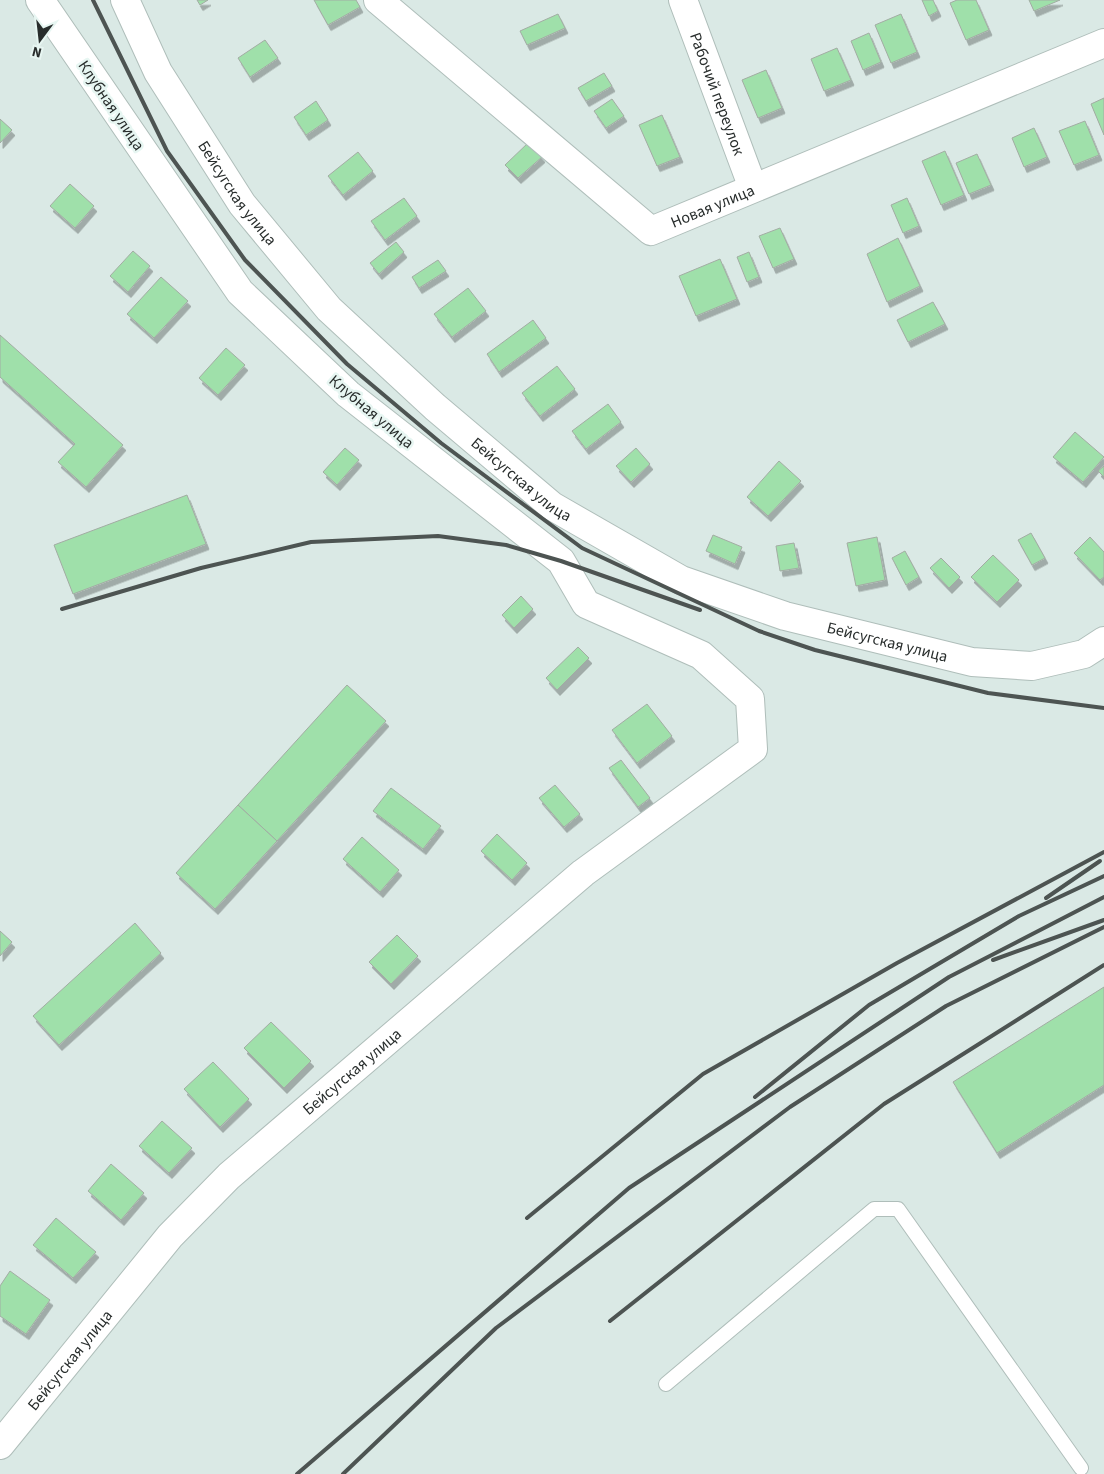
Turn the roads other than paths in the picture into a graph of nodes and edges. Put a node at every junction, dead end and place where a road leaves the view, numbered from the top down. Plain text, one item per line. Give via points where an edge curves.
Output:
1 (40, 0) edge
2 (125, 0) edge
3 (378, 0) edge
4 (683, 0) edge
5 (1104, 43) edge
6 (753, 188) junction
7 (1104, 641) edge
8 (753, 749) joint
9 (666, 1384) dead end
10 (0, 1445) edge
11 (1080, 1472) edge

1 - 8 street, Клубная улица via 240,292 348,394 561,561 586,604 701,655 750,699
2 - 7 street, Бейсугская улица via 158,72 242,204 328,309 435,407 552,506 681,580 785,616 972,662 1032,666 1084,654
3 - 6 street, Новая улица via 651,231
4 - 6 street, Рабочий переулок
5 - 6 street, Новая улица
8 - 10 street, Бейсугская улица via 583,874 229,1176 170,1236
9 - 11 lane via 874,1209 898,1209

